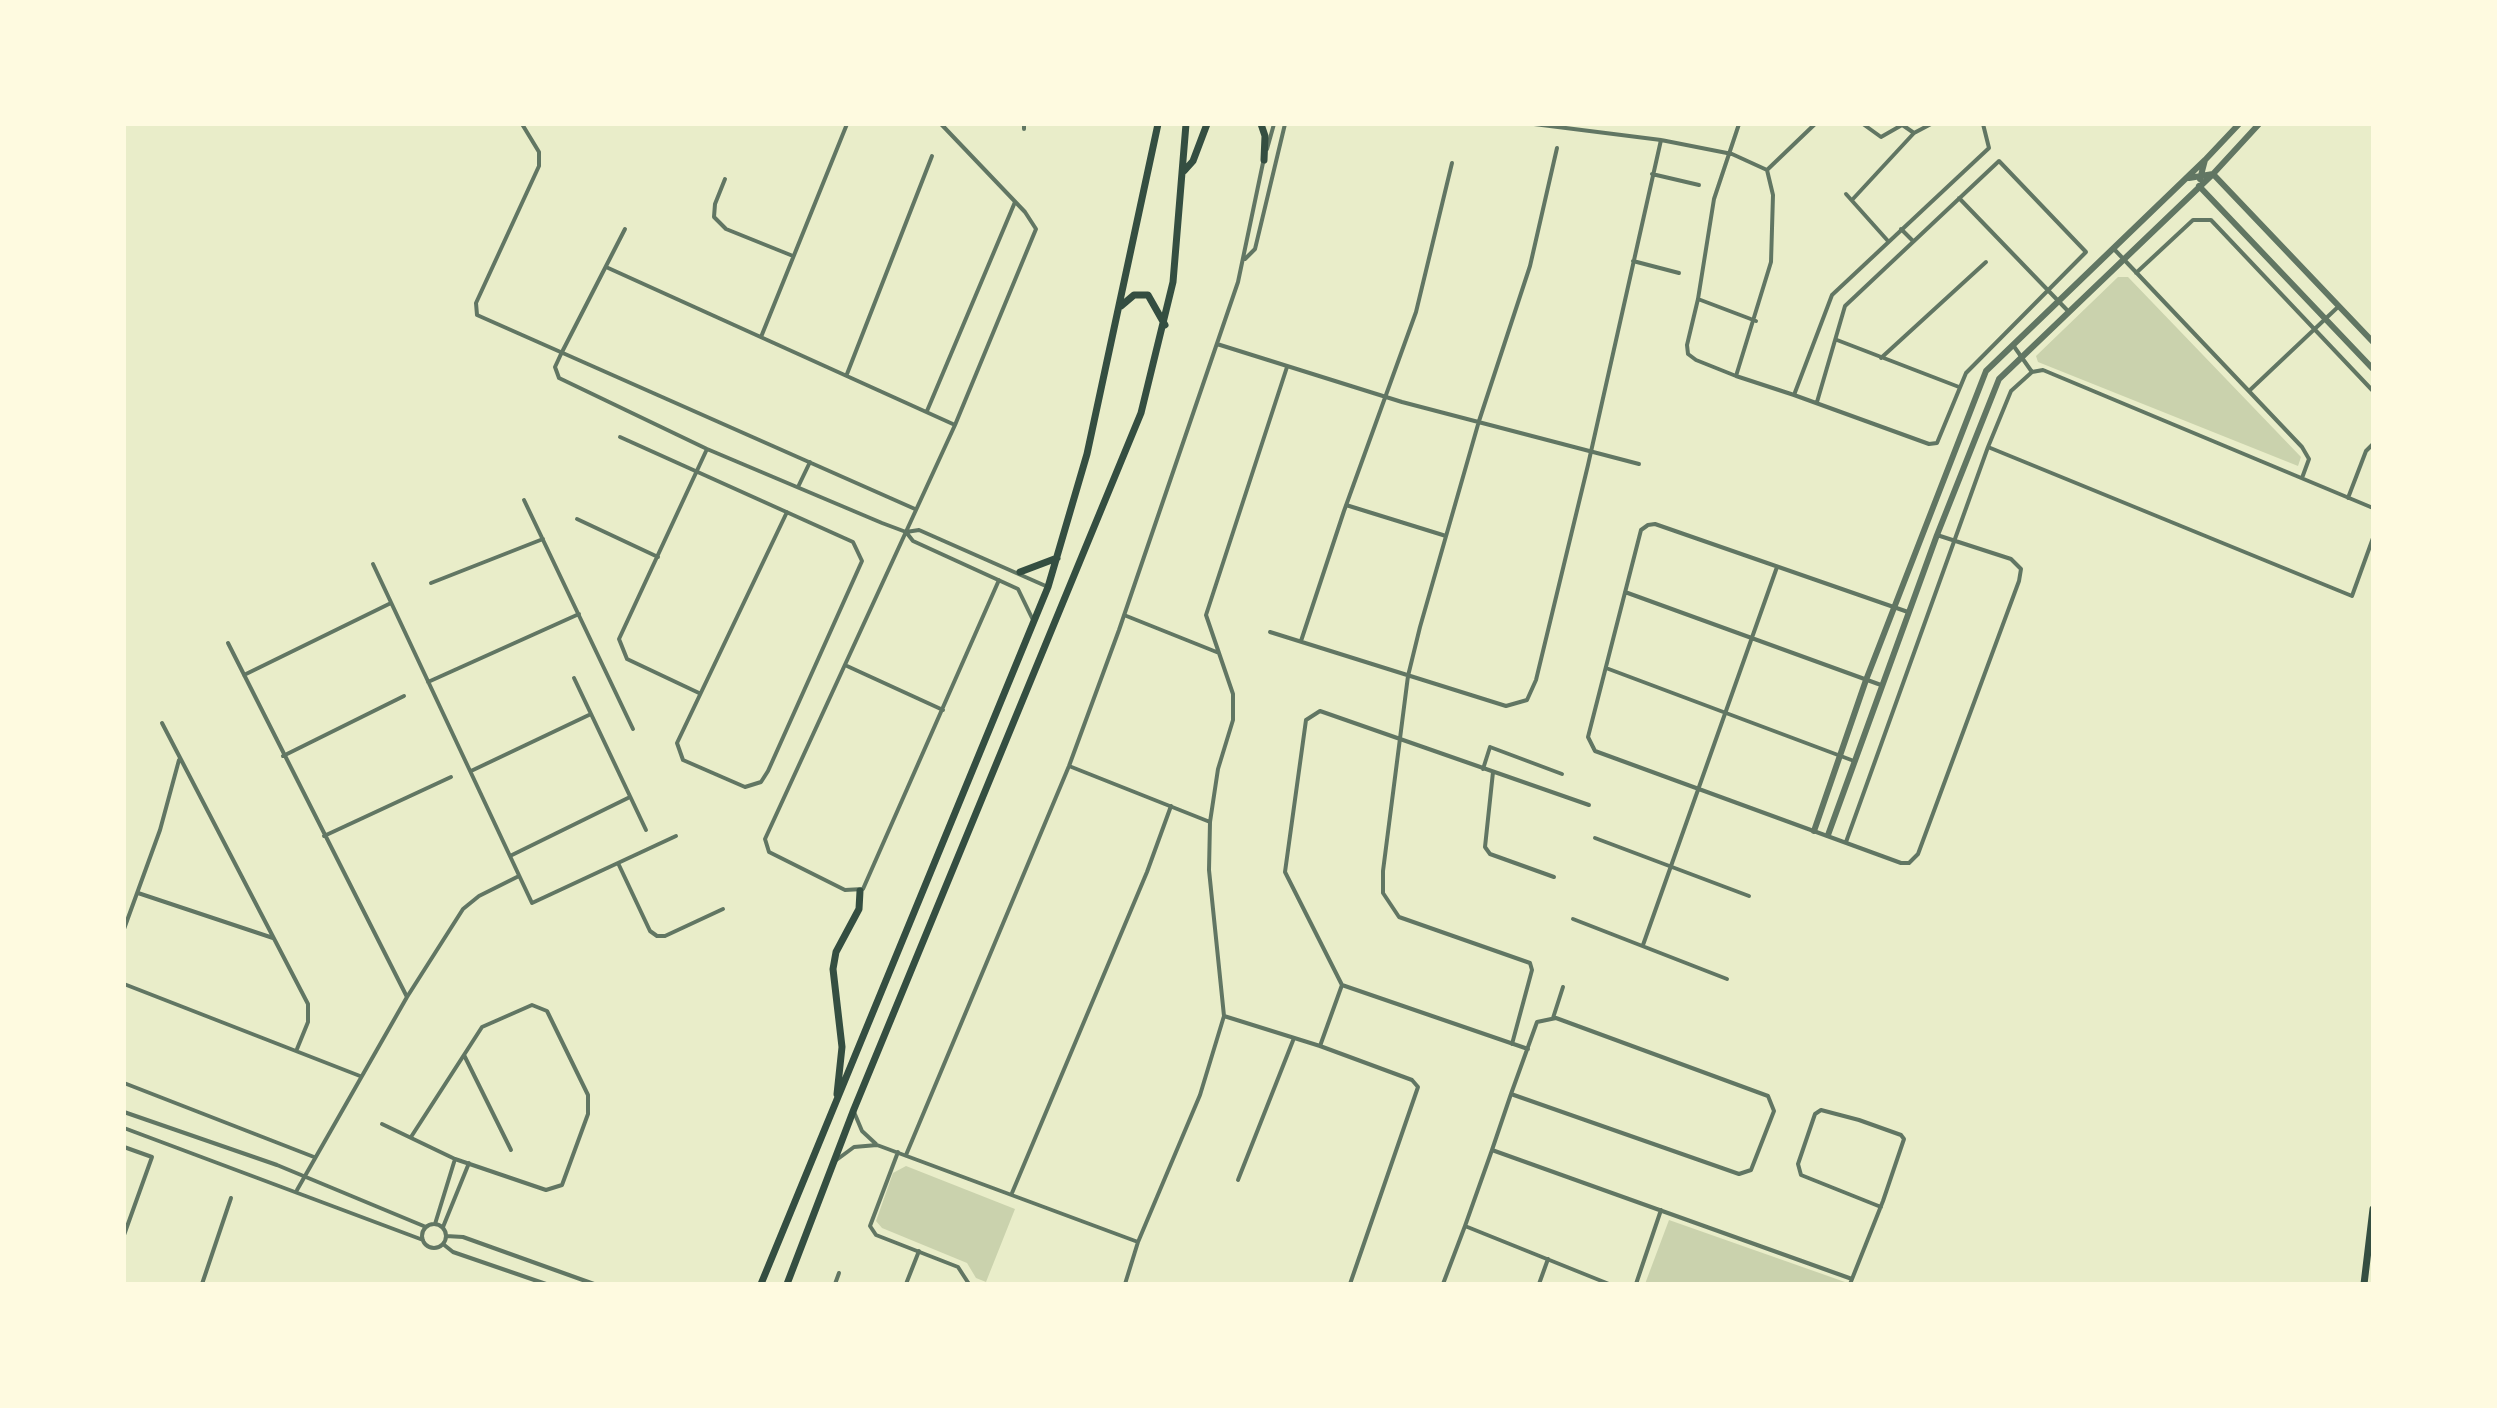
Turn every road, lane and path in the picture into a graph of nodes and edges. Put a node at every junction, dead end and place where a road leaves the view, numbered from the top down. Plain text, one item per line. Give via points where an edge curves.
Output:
1 (522, 124) edge
2 (847, 124) edge
3 (941, 124) edge
4 (1158, 124) edge
5 (1186, 124) edge
6 (1207, 124) edge
7 (1261, 124) edge
8 (1274, 124) edge
9 (1285, 124) edge
10 (1534, 124) edge
11 (1739, 124) edge
12 (1815, 124) edge
13 (1863, 124) edge
14 (1901, 124) edge
15 (1931, 124) edge
16 (1983, 124) edge
17 (2239, 124) edge
18 (2259, 124) edge
19 (1914, 133) junction
20 (1661, 140) junction
21 (1557, 148) dead end
22 (1732, 154) junction
23 (932, 156) dead end
24 (1264, 160) junction
25 (2205, 160) junction
26 (1452, 163) dead end
27 (1767, 170) junction
28 (1184, 171) junction
29 (1652, 174) junction
30 (2213, 174) junction
31 (2200, 175) junction
32 (725, 179) dead end
33 (2185, 179) junction
34 (1699, 185) dead end
35 (2199, 186) junction
36 (1846, 194) dead end
37 (1959, 198) junction
38 (1852, 200) junction
39 (1015, 202) junction
40 (625, 229) dead end
41 (1901, 229) junction
42 (1888, 241) junction
43 (1913, 241) junction
44 (2113, 248) junction
45 (793, 256) junction
46 (2122, 257) junction
47 (1243, 261) junction
48 (1633, 261) junction
49 (1986, 262) dead end
50 (606, 267) junction
51 (1679, 273) dead end
52 (2136, 273) junction
53 (2046, 291) junction
54 (1698, 299) junction
55 (2057, 301) junction
56 (2339, 306) junction
57 (1120, 308) junction
58 (2067, 310) junction
59 (2324, 320) junction
60 (1756, 321) junction
61 (1165, 325) junction
62 (2315, 329) junction
63 (760, 338) junction
64 (1837, 340) junction
65 (2373, 342) edge
66 (1217, 344) junction
67 (2013, 345) junction
68 (561, 354) junction
69 (2020, 357) junction
70 (1881, 358) junction
71 (1287, 367) junction
72 (2373, 369) edge
73 (2032, 372) junction
74 (847, 374) junction
75 (1736, 376) junction
76 (1959, 387) junction
77 (2249, 391) junction
78 (2373, 391) edge
79 (1794, 395) junction
80 (1388, 397) junction
81 (1817, 402) junction
82 (927, 411) junction
83 (1479, 421) junction
84 (955, 425) junction
85 (620, 437) dead end
86 (2373, 444) edge
87 (1988, 447) junction
88 (707, 449) junction
89 (1591, 452) junction
90 (1955, 452) junction
91 (1966, 457) junction
92 (810, 462) junction
93 (1639, 464) dead end
94 (698, 470) junction
95 (2302, 478) junction
96 (798, 487) junction
97 (2348, 498) junction
98 (524, 500) dead end
99 (1346, 505) junction
100 (2373, 508) edge
101 (915, 509) junction
102 (787, 512) junction
103 (577, 519) dead end
104 (906, 532) junction
105 (1937, 535) junction
106 (1446, 536) junction
107 (2373, 538) edge
108 (543, 539) junction
109 (1955, 540) junction
110 (658, 557) junction
111 (1057, 558) junction
112 (373, 564) dead end
113 (1777, 566) junction
114 (1020, 572) junction
115 (999, 580) junction
116 (431, 583) dead end
117 (1048, 587) junction
118 (1625, 592) junction
119 (391, 603) junction
120 (1895, 606) junction
121 (1908, 612) junction
122 (579, 614) junction
123 (1124, 615) junction
124 (1034, 624) junction
125 (1270, 632) dead end
126 (1751, 641) junction
127 (1301, 642) junction
128 (228, 643) dead end
129 (1219, 653) junction
130 (847, 666) junction
131 (1606, 668) junction
132 (244, 675) junction
133 (1408, 676) junction
134 (574, 678) dead end
135 (1866, 680) junction
136 (428, 682) junction
137 (1881, 685) junction
138 (699, 693) junction
139 (404, 696) dead end
140 (943, 710) junction
141 (591, 714) junction
142 (1725, 714) junction
143 (162, 723) dead end
144 (633, 729) dead end
145 (1399, 738) junction
146 (283, 756) junction
147 (1840, 756) junction
148 (179, 760) junction
149 (1854, 761) junction
150 (1069, 766) junction
151 (1483, 769) junction
152 (470, 772) junction
153 (1493, 772) junction
154 (1562, 774) dead end
155 (451, 777) dead end
156 (1701, 790) junction
157 (630, 797) junction
158 (1589, 805) dead end
159 (1171, 806) junction
160 (1210, 822) junction
161 (646, 830) dead end
162 (1814, 831) junction
163 (1828, 835) junction
164 (324, 836) junction
165 (676, 836) dead end
166 (1595, 838) dead end
167 (1846, 842) junction
168 (509, 856) junction
169 (618, 863) junction
170 (1673, 865) junction
171 (519, 876) junction
172 (1554, 877) dead end
173 (860, 891) junction
174 (138, 893) junction
175 (1749, 896) dead end
176 (723, 909) dead end
177 (1573, 919) dead end
178 (124, 929) edge
179 (276, 938) junction
180 (1643, 945) junction
181 (1727, 979) dead end
182 (124, 984) edge
183 (1342, 985) junction
184 (1563, 987) dead end
185 (407, 997) junction
186 (1224, 1016) junction
187 (1554, 1018) junction
188 (1294, 1038) junction
189 (1512, 1044) junction
190 (1320, 1046) junction
191 (297, 1049) junction
192 (1528, 1049) junction
193 (464, 1055) junction
194 (360, 1076) junction
195 (124, 1083) edge
196 (1511, 1094) junction
197 (836, 1100) junction
198 (854, 1109) junction
199 (124, 1112) edge
200 (382, 1124) dead end
201 (124, 1128) edge
202 (411, 1137) junction
203 (877, 1145) junction
204 (124, 1147) edge
205 (511, 1150) dead end
206 (1492, 1150) junction
207 (898, 1152) junction
208 (906, 1155) junction
209 (314, 1157) junction
210 (455, 1159) junction
211 (469, 1163) junction
212 (833, 1163) junction
213 (305, 1176) junction
214 (1238, 1180) dead end
215 (297, 1190) junction
216 (1012, 1193) junction
217 (231, 1198) dead end
218 (1881, 1207) junction
219 (2373, 1209) edge
220 (1661, 1210) junction
221 (435, 1224) junction
222 (1465, 1226) junction
223 (426, 1227) junction
224 (443, 1227) junction
225 (124, 1235) edge
226 (446, 1236) junction
227 (423, 1240) junction
228 (1138, 1242) junction
229 (443, 1244) junction
230 (919, 1251) junction
231 (1548, 1259) junction
232 (839, 1273) dead end
233 (1851, 1282) edge
234 (202, 1284) edge
235 (546, 1284) edge
236 (594, 1284) edge
237 (761, 1284) edge
238 (787, 1284) edge
239 (835, 1284) edge
240 (906, 1284) edge
241 (969, 1284) edge
242 (1125, 1284) edge
243 (1350, 1284) edge
244 (1443, 1284) edge
245 (1539, 1284) edge
246 (1609, 1284) edge
247 (1636, 1284) edge
248 (2364, 1284) edge

1 - 68 street via 535,142 539,166 476,303 477,315
2 - 45 street
3 - 39 street
4 - 57 main road
5 - 28 main road
6 - 28 main road
7 - 24 main road
8 - 24 street
9 - 47 street via 1255,249
10 - 20 street
11 - 22 street
12 - 27 street
13 - 14 street via 1881,137
14 - 19 street
15 - 19 street
16 - 41 street via 1989,148
17 - 25 street
18 - 30 street
19 - 38 street
20 - 22 street
20 - 29 street
21 - 83 street via 1530,266
22 - 27 street
22 - 54 street via 1714,199
23 - 74 street
24 - 47 street
25 - 31 street
25 - 33 street
26 - 80 street via 1416,312
27 - 60 street via 1773,195 1771,262
28 - 61 main road
29 - 34 street
29 - 48 street
30 - 31 street
30 - 35 street
30 - 56 street
31 - 33 street
31 - 35 street
32 - 45 street via 714,217 726,229
33 - 44 street
35 - 46 street
35 - 59 street
36 - 38 street
37 - 43 street
37 - 53 street
37 - 53 street via 1999,161 2086,252
38 - 42 street
39 - 82 street
39 - 84 street via 1036,229
40 - 50 street
41 - 42 street
41 - 43 street
42 - 79 street via 1832,295
43 - 64 street via 1845,306
44 - 46 street
44 - 55 street
45 - 63 street
46 - 52 street
46 - 58 street
47 - 66 street
48 - 51 street
48 - 89 street
49 - 70 street
50 - 63 street
50 - 68 street
52 - 62 street via 2193,220 2211,220
52 - 77 street
53 - 55 street
53 - 76 street via 1966,373
54 - 60 street
54 - 75 street via 1688,354
55 - 58 street
55 - 67 street
56 - 59 street
56 - 65 street
57 - 61 main road via 1134,295 1148,295
57 - 111 main road
58 - 69 street
59 - 62 street
59 - 72 street
60 - 75 street
61 - 198 main road via 1120,472
62 - 77 street
62 - 78 street
63 - 74 street
64 - 70 street
64 - 81 street
66 - 71 street
66 - 123 street
67 - 69 street
67 - 90 street via 1986,371
68 - 88 street via 555,367 567,384
68 - 92 street
69 - 73 street
69 - 91 street via 1999,379
70 - 76 street
71 - 80 street
71 - 129 street via 1206,615
73 - 87 street via 2011,391
73 - 95 street via 2043,370
74 - 82 street
75 - 79 street
76 - 81 street via 1937,443 1929,444
77 - 95 street via 2306,453
79 - 81 street
80 - 83 street
80 - 99 street
82 - 84 street
83 - 89 street
83 - 106 street
84 - 101 street
85 - 94 street
86 - 97 street
87 - 107 street via 2352,596
87 - 109 street
88 - 94 street
88 - 96 street
89 - 93 street
89 - 133 street via 1530,695 1521,704 1506,706
90 - 91 street
90 - 120 street
91 - 105 street
92 - 96 street
92 - 101 street
94 - 102 street
94 - 110 street
95 - 97 street
96 - 104 street
97 - 100 street
98 - 108 street
99 - 106 street
99 - 127 street
101 - 104 street
102 - 138 street
102 - 138 street via 853,542 862,561 761,782 745,787 683,760 677,743
103 - 110 street
104 - 114 street via 919,530
104 - 115 street via 913,541
104 - 130 street
105 - 109 street
105 - 121 street
106 - 133 street
108 - 116 street
108 - 122 street
109 - 167 street
109 - 167 street via 2011,559 2021,569 2019,581 1918,854 1901,863
110 - 138 street via 619,639 627,659
111 - 114 main road
111 - 117 main road
112 - 119 street
113 - 118 street via 1655,524 1641,530
113 - 120 street
113 - 126 street
114 - 117 street
115 - 124 street via 1018,589
115 - 140 street
117 - 124 main road
118 - 126 street
118 - 131 street
119 - 132 street
119 - 136 street
120 - 121 street
120 - 135 street
121 - 137 street
122 - 136 street
122 - 144 street
123 - 129 street
123 - 150 street
124 - 197 main road
125 - 127 street
126 - 135 street
126 - 142 street
127 - 133 street
128 - 132 street
129 - 160 street via 1233,694 1233,720
130 - 140 street
130 - 173 street via 765,839 778,859 845,890
131 - 142 street
131 - 156 street via 1588,737 1595,751
132 - 146 street
133 - 145 street
134 - 141 street
135 - 137 street
135 - 147 street
136 - 152 street
137 - 149 street
139 - 146 street
140 - 173 street
141 - 152 street
141 - 157 street
142 - 147 street
142 - 156 street
143 - 148 street
145 - 151 street
145 - 183 street via 1320,711 1306,720 1285,872
145 - 189 street via 1383,893 1399,917 1530,963
146 - 164 street
147 - 149 street
147 - 162 street
148 - 174 street
148 - 179 street
149 - 163 street
150 - 159 street
150 - 208 street
151 - 153 street
151 - 154 street via 1490,747
152 - 168 street
153 - 158 street
153 - 172 street via 1485,847 1490,854
155 - 164 street
156 - 162 street
156 - 170 street
157 - 161 street
157 - 168 street
159 - 160 street
159 - 216 street
160 - 186 street via 1209,870
162 - 163 street
163 - 167 street
164 - 185 street
165 - 169 street
166 - 170 street
168 - 171 street
169 - 171 street via 532,903
169 - 176 street via 657,936
170 - 175 street
170 - 180 street
171 - 185 street via 463,909
173 - 197 main road via 859,909 836,952 833,969 842,1047
174 - 178 street
174 - 179 street
177 - 180 street
179 - 191 street via 308,1004 308,1022
180 - 181 street
182 - 191 street
183 - 189 street
183 - 190 street
184 - 187 street
185 - 194 street
186 - 188 street
186 - 228 street via 1200,1095
187 - 192 street via 1537,1022
187 - 196 street via 1768,1096 1774,1111 1751,1170 1739,1174
188 - 190 street
188 - 214 street
189 - 192 street
190 - 243 street via 1412,1080 1418,1087
191 - 194 street
192 - 196 street
193 - 202 street
193 - 205 street
193 - 211 street via 482,1027 532,1005 547,1011 588,1095 588,1114 562,1185 546,1190
194 - 209 street
195 - 209 street
196 - 206 street
197 - 237 main road
198 - 203 street via 862,1131
198 - 212 main road
199 - 213 street
200 - 202 street
201 - 215 street
202 - 210 street
203 - 207 street
203 - 212 street via 854,1147
204 - 225 street via 152,1157
206 - 220 street
206 - 222 street
207 - 208 street
207 - 230 street via 870,1226 876,1235
208 - 216 street
209 - 213 street
210 - 211 street
210 - 221 street
211 - 224 street
212 - 238 main road
213 - 215 street
213 - 223 street
215 - 227 street
216 - 228 street
217 - 234 street
218 - 218 street via 1904,1145 1901,1135 1821,1110 1798,1164 1801,1175
218 - 233 street
219 - 248 main road
220 - 233 street
220 - 247 street
221 - 223 street
221 - 224 street
222 - 231 street
222 - 244 street
223 - 227 street
224 - 226 street
226 - 229 street
226 - 236 street via 463,1237
227 - 229 street via 434,1248
228 - 242 street
229 - 235 street
230 - 240 street
230 - 241 street via 958,1267
231 - 245 street
231 - 246 street
232 - 239 street

